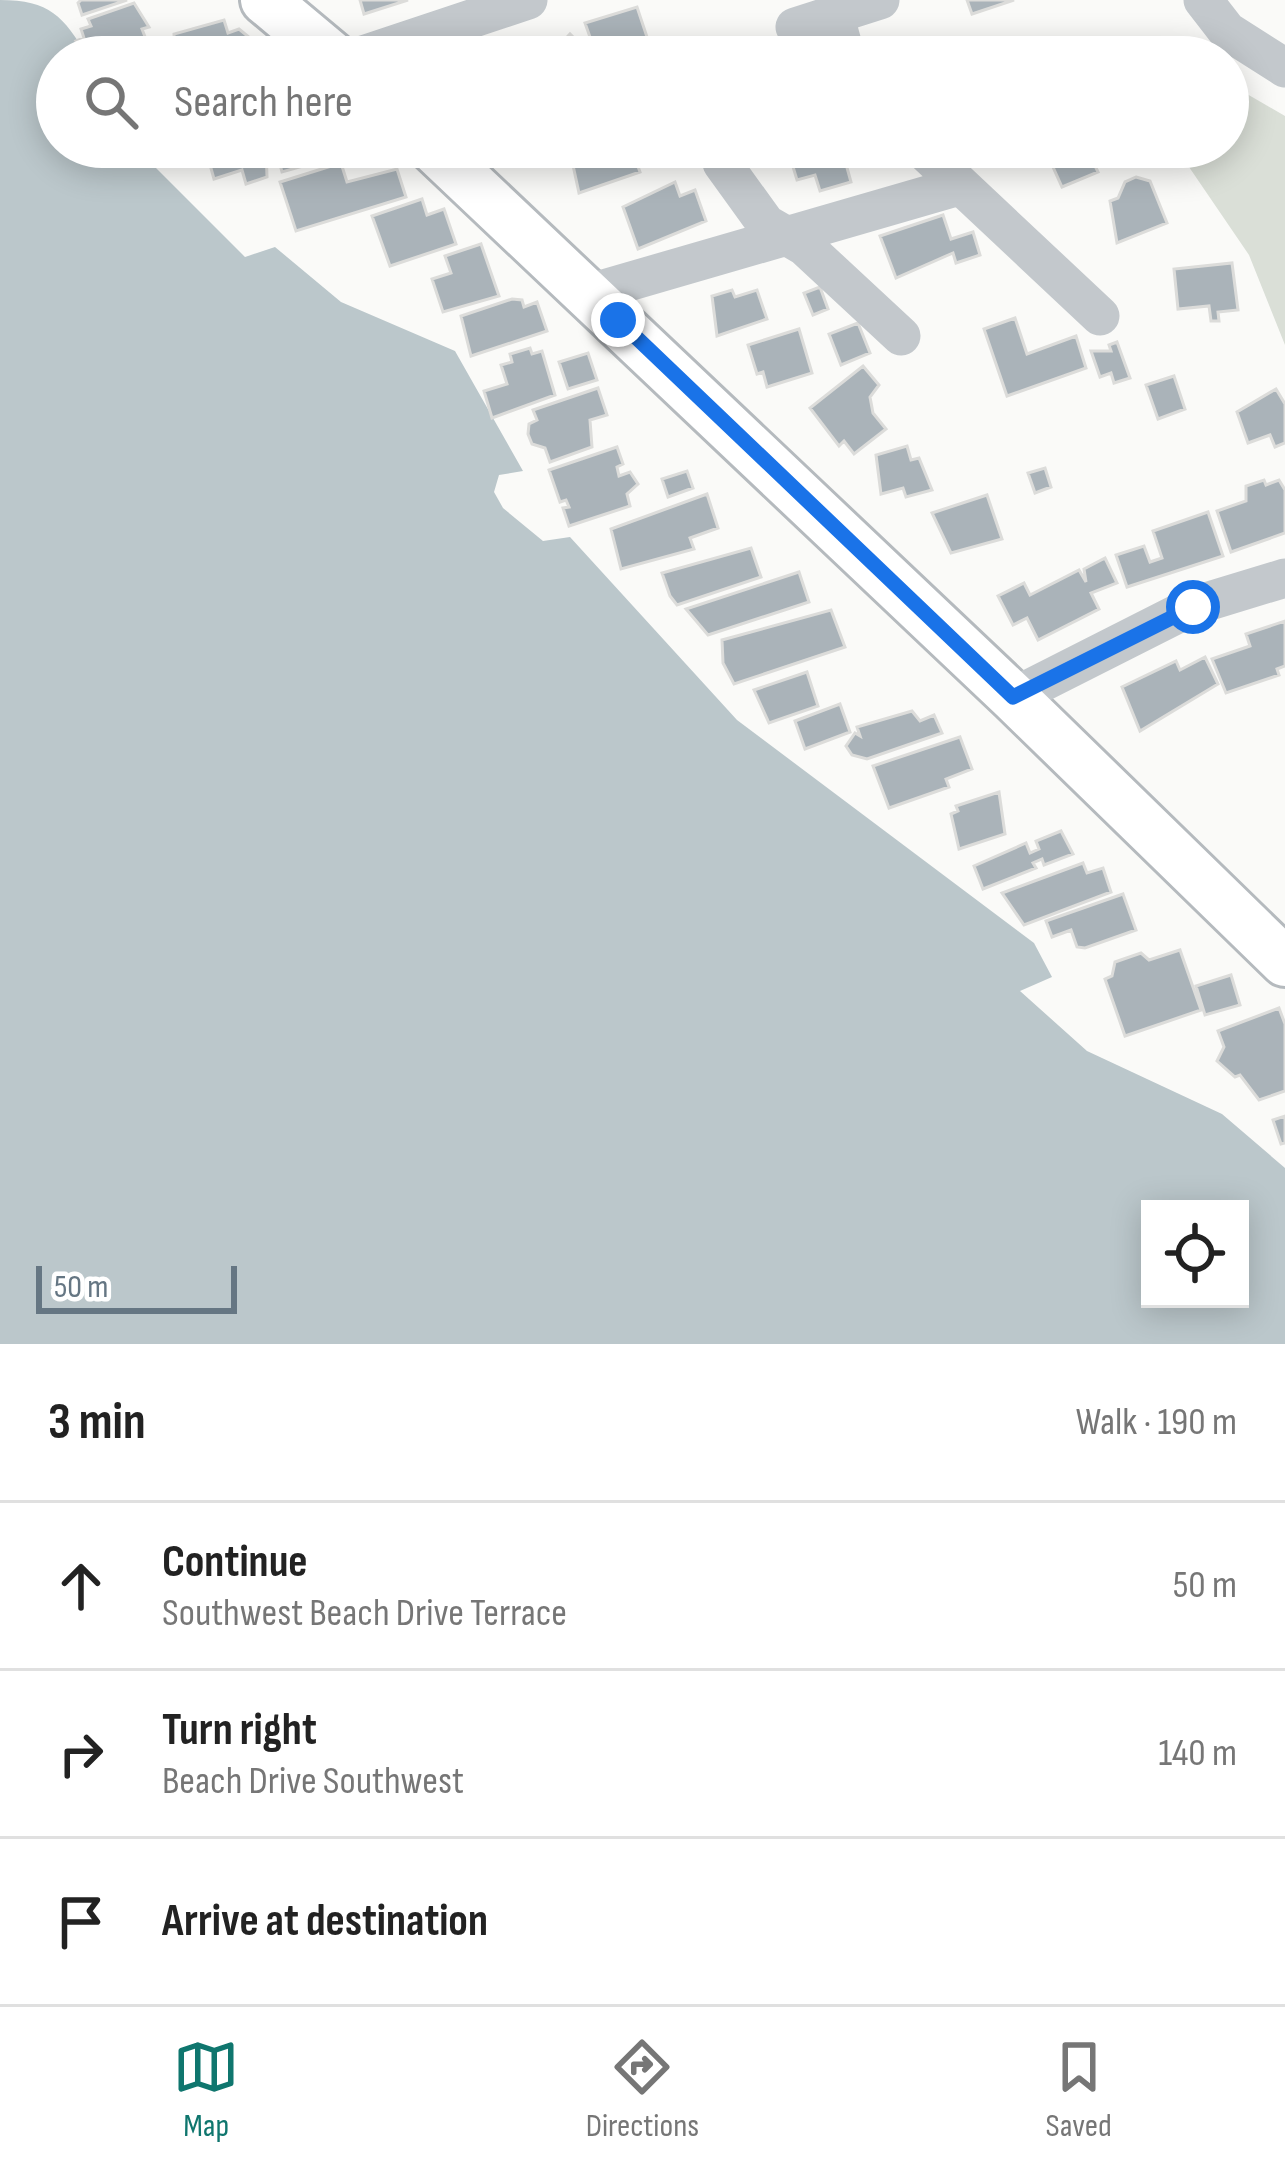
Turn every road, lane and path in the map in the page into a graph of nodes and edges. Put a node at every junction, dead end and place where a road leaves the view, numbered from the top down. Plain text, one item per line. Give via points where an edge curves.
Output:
1 (265, 0) edge
2 (880, 0) edge
3 (1203, 0) edge
4 (506, 3) edge
5 (834, 14) junction
6 (795, 27) dead end
7 (308, 36) edge
8 (415, 36) edge
9 (840, 36) edge
10 (1235, 36) edge
11 (1249, 45) edge
12 (1285, 68) edge
13 (455, 168) edge
14 (726, 168) edge
15 (941, 168) edge
16 (959, 186) junction
17 (787, 236) junction
18 (590, 293) junction
19 (1100, 316) dead end
20 (901, 336) dead end
21 (1285, 578) edge
22 (1013, 697) junction
23 (1285, 962) edge

1 - 7 main road
2 - 5 street
3 - 10 street
4 - 8 street
5 - 6 street
5 - 9 street
11 - 12 street
13 - 18 main road
14 - 17 street via 766,224
15 - 16 street
16 - 17 street
16 - 19 street
17 - 18 street
17 - 20 street
18 - 22 main road
21 - 22 street via 1193,607
22 - 23 main road

